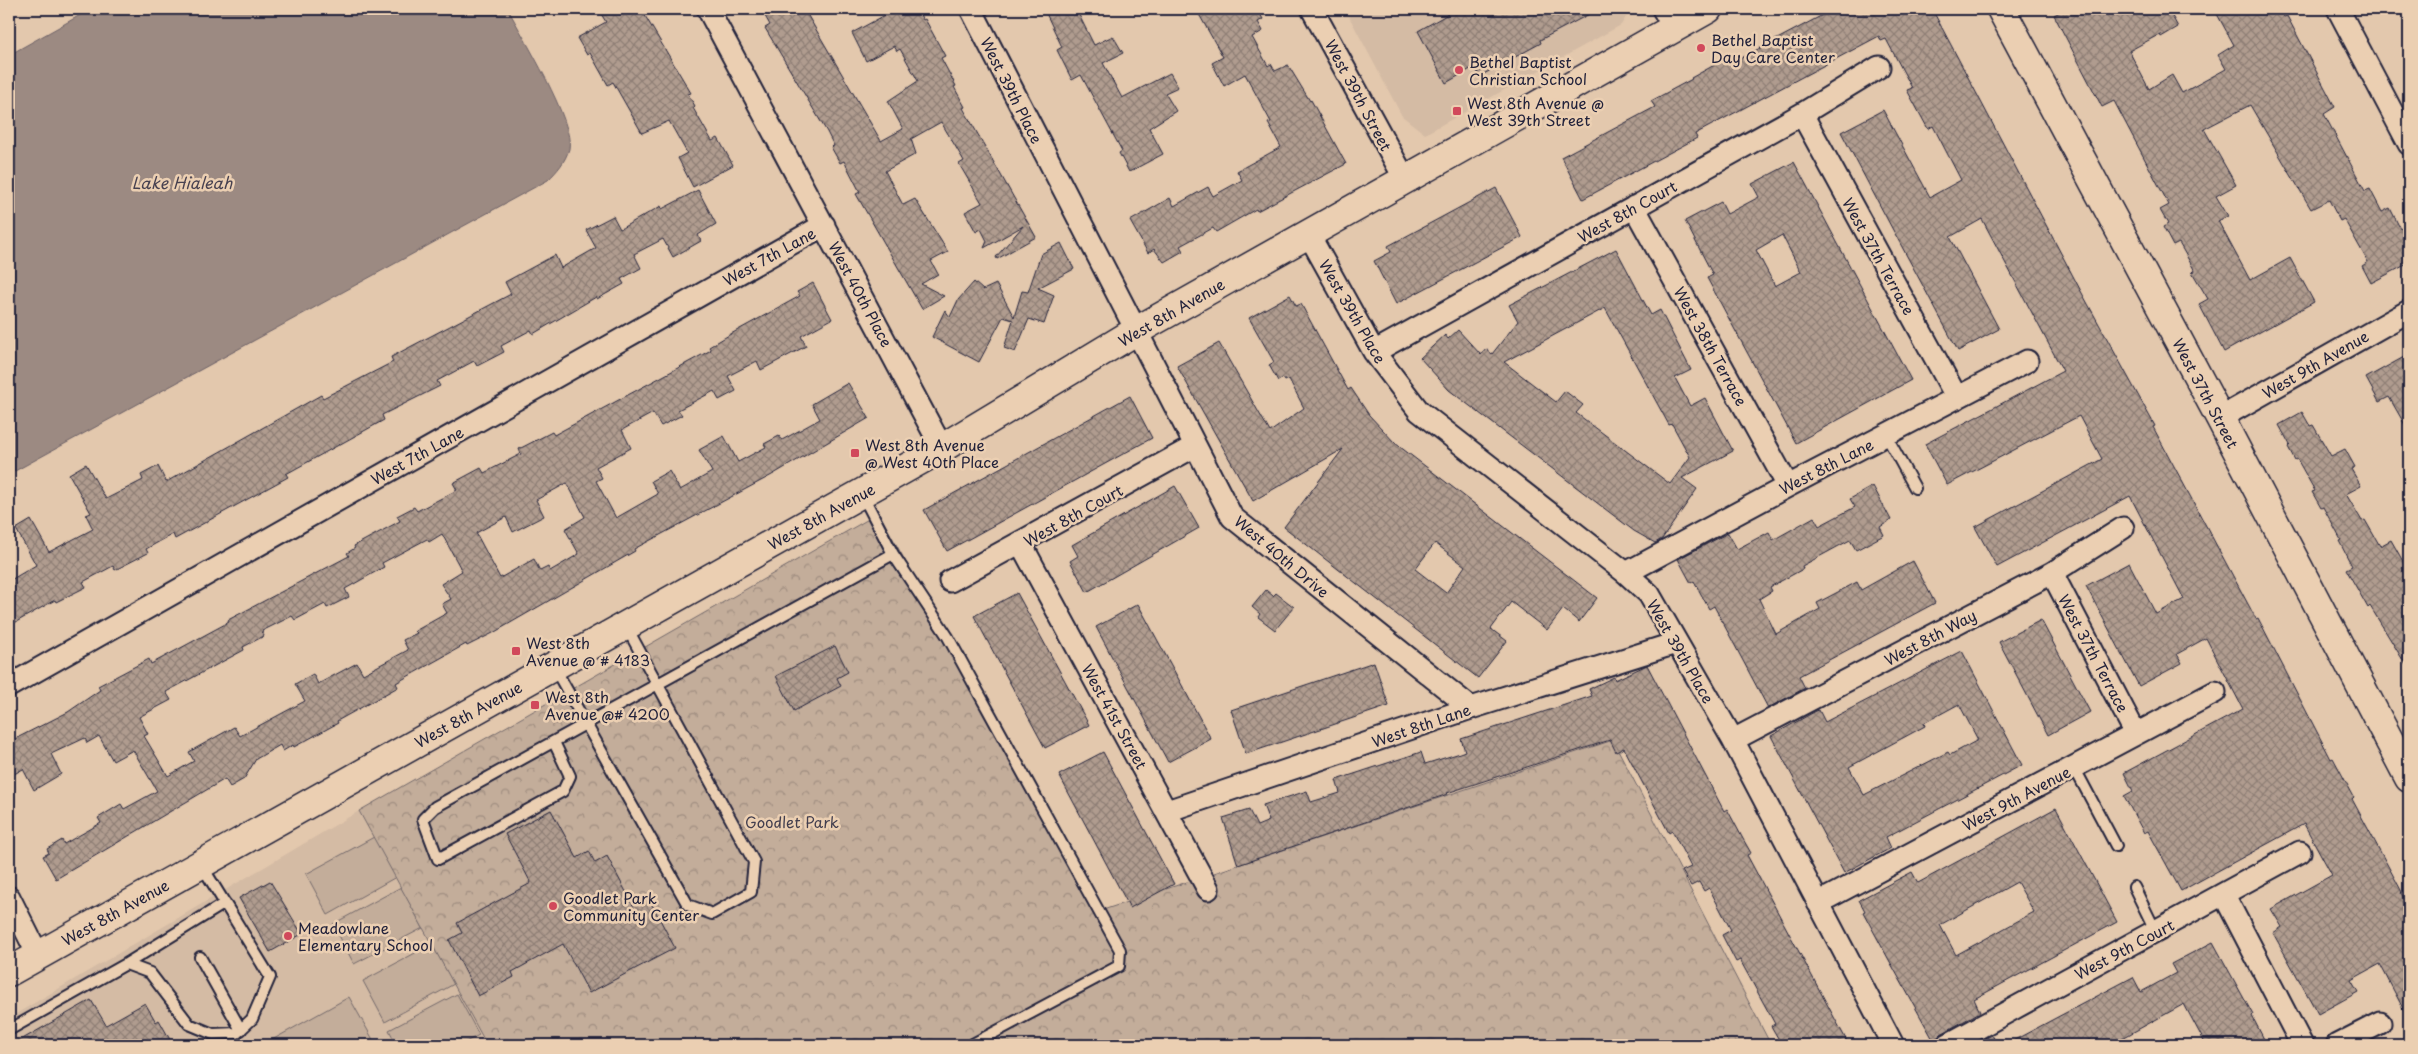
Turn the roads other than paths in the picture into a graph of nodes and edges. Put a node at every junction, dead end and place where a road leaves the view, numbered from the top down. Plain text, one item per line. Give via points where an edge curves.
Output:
1 (708, 9) edge
2 (971, 9) edge
3 (1312, 9) edge
4 (1708, 9) edge
5 (2001, 9) edge
6 (2338, 9) edge
7 (1668, 18) edge
8 (1878, 68) dead end
9 (1802, 114) junction
10 (2409, 144) edge
11 (1406, 181) junction
12 (1634, 207) junction
13 (824, 225) junction
14 (1309, 235) junction
15 (2409, 311) edge
16 (1136, 332) junction
17 (1374, 352) junction
18 (2027, 361) dead end
19 (1957, 398) junction
20 (2220, 418) junction
21 (1886, 435) junction
22 (1195, 446) junction
23 (942, 448) junction
24 (1788, 486) junction
25 (1915, 488) dead end
26 (861, 493) junction
27 (2123, 528) dead end
28 (1021, 544) junction
29 (893, 554) junction
30 (1626, 573) junction
31 (2052, 573) junction
32 (950, 581) dead end
33 (626, 626) junction
34 (1676, 643) junction
35 (554, 666) junction
36 (658, 684) junction
37 (9, 686) edge
38 (2214, 692) dead end
39 (1471, 708) junction
40 (586, 724) junction
41 (2136, 734) junction
42 (1733, 740) junction
43 (554, 742) junction
44 (2074, 767) junction
45 (2409, 778) edge
46 (1166, 811) junction
47 (2116, 846) dead end
48 (2300, 852) dead end
49 (201, 864) junction
50 (2134, 887) dead end
51 (1208, 889) dead end
52 (2224, 895) junction
53 (9, 897) edge
54 (1818, 903) junction
55 (225, 904) junction
56 (2156, 932) junction
57 (38, 955) junction
58 (200, 958) dead end
59 (126, 964) junction
60 (9, 972) edge
61 (2380, 1023) dead end
62 (9, 1030) edge
63 (241, 1030) junction
64 (971, 1045) edge
65 (1893, 1045) edge
66 (1947, 1045) edge
67 (2302, 1045) edge
68 (2337, 1045) edge

1 - 13 street, West 40th Place
2 - 16 street, West 39th Place
3 - 11 street, West 39th Street
4 - 7 street, West 8th Avenue
5 - 20 street, West 37th Street
6 - 10 street
7 - 11 street, West 8th Avenue
8 - 9 street, West 8th Court
9 - 12 street, West 8th Court
9 - 19 street, West 37th Terrace
11 - 14 street, West 8th Avenue
12 - 17 street, West 8th Court
12 - 24 street, West 38th Terrace
13 - 23 street, West 40th Place
13 - 37 street, West 7th Lane
14 - 16 street, West 8th Avenue
14 - 17 street, West 39th Place
15 - 20 street, West 9th Avenue
16 - 22 street, West 40th Drive
16 - 23 street, West 8th Avenue
17 - 30 street, West 39th Place via 1419,411
18 - 19 street, West 8th Lane
19 - 21 street, West 8th Lane
20 - 45 street, West 37th Street
21 - 24 street, West 8th Lane
21 - 25 lane
22 - 28 street, West 8th Court
22 - 39 street, West 40th Drive via 1232,517
23 - 26 street, West 8th Avenue
24 - 30 street, West 8th Lane
26 - 29 lane
26 - 33 street, West 8th Avenue
27 - 31 street, West 8th Way
28 - 32 street, West 8th Court
28 - 46 street, West 41st Street
29 - 36 lane
29 - 64 lane via 948,637 1120,950 1119,966
30 - 34 street, West 39th Place via 1650,594
31 - 41 street, West 37th Terrace
31 - 42 street, West 8th Way
33 - 35 street, West 8th Avenue
33 - 36 lane
34 - 39 street, West 8th Lane
34 - 42 street, West 39th Place
35 - 40 lane
35 - 49 street, West 8th Avenue
36 - 40 lane
36 - 40 lane via 754,862 751,892 712,914 688,905
38 - 41 street, West 9th Avenue
39 - 46 street, West 8th Lane
40 - 43 lane
41 - 44 street, West 9th Avenue
42 - 54 street, West 39th Place
43 - 43 lane via 570,776 563,791 438,859 423,819 435,807
44 - 47 lane
44 - 54 street, West 9th Avenue
46 - 51 street, West 41st Street
48 - 52 street, West 9th Court
49 - 55 lane
49 - 57 street, West 8th Avenue
50 - 56 lane
52 - 56 street, West 9th Court
52 - 67 street
53 - 57 street
54 - 65 street, West 39th Place
55 - 59 lane
55 - 63 lane via 270,977 252,1019
56 - 66 street, West 9th Court
57 - 60 street, West 8th Avenue
58 - 63 lane
59 - 62 lane
59 - 63 lane via 150,973 189,1024 213,1034
61 - 68 street

